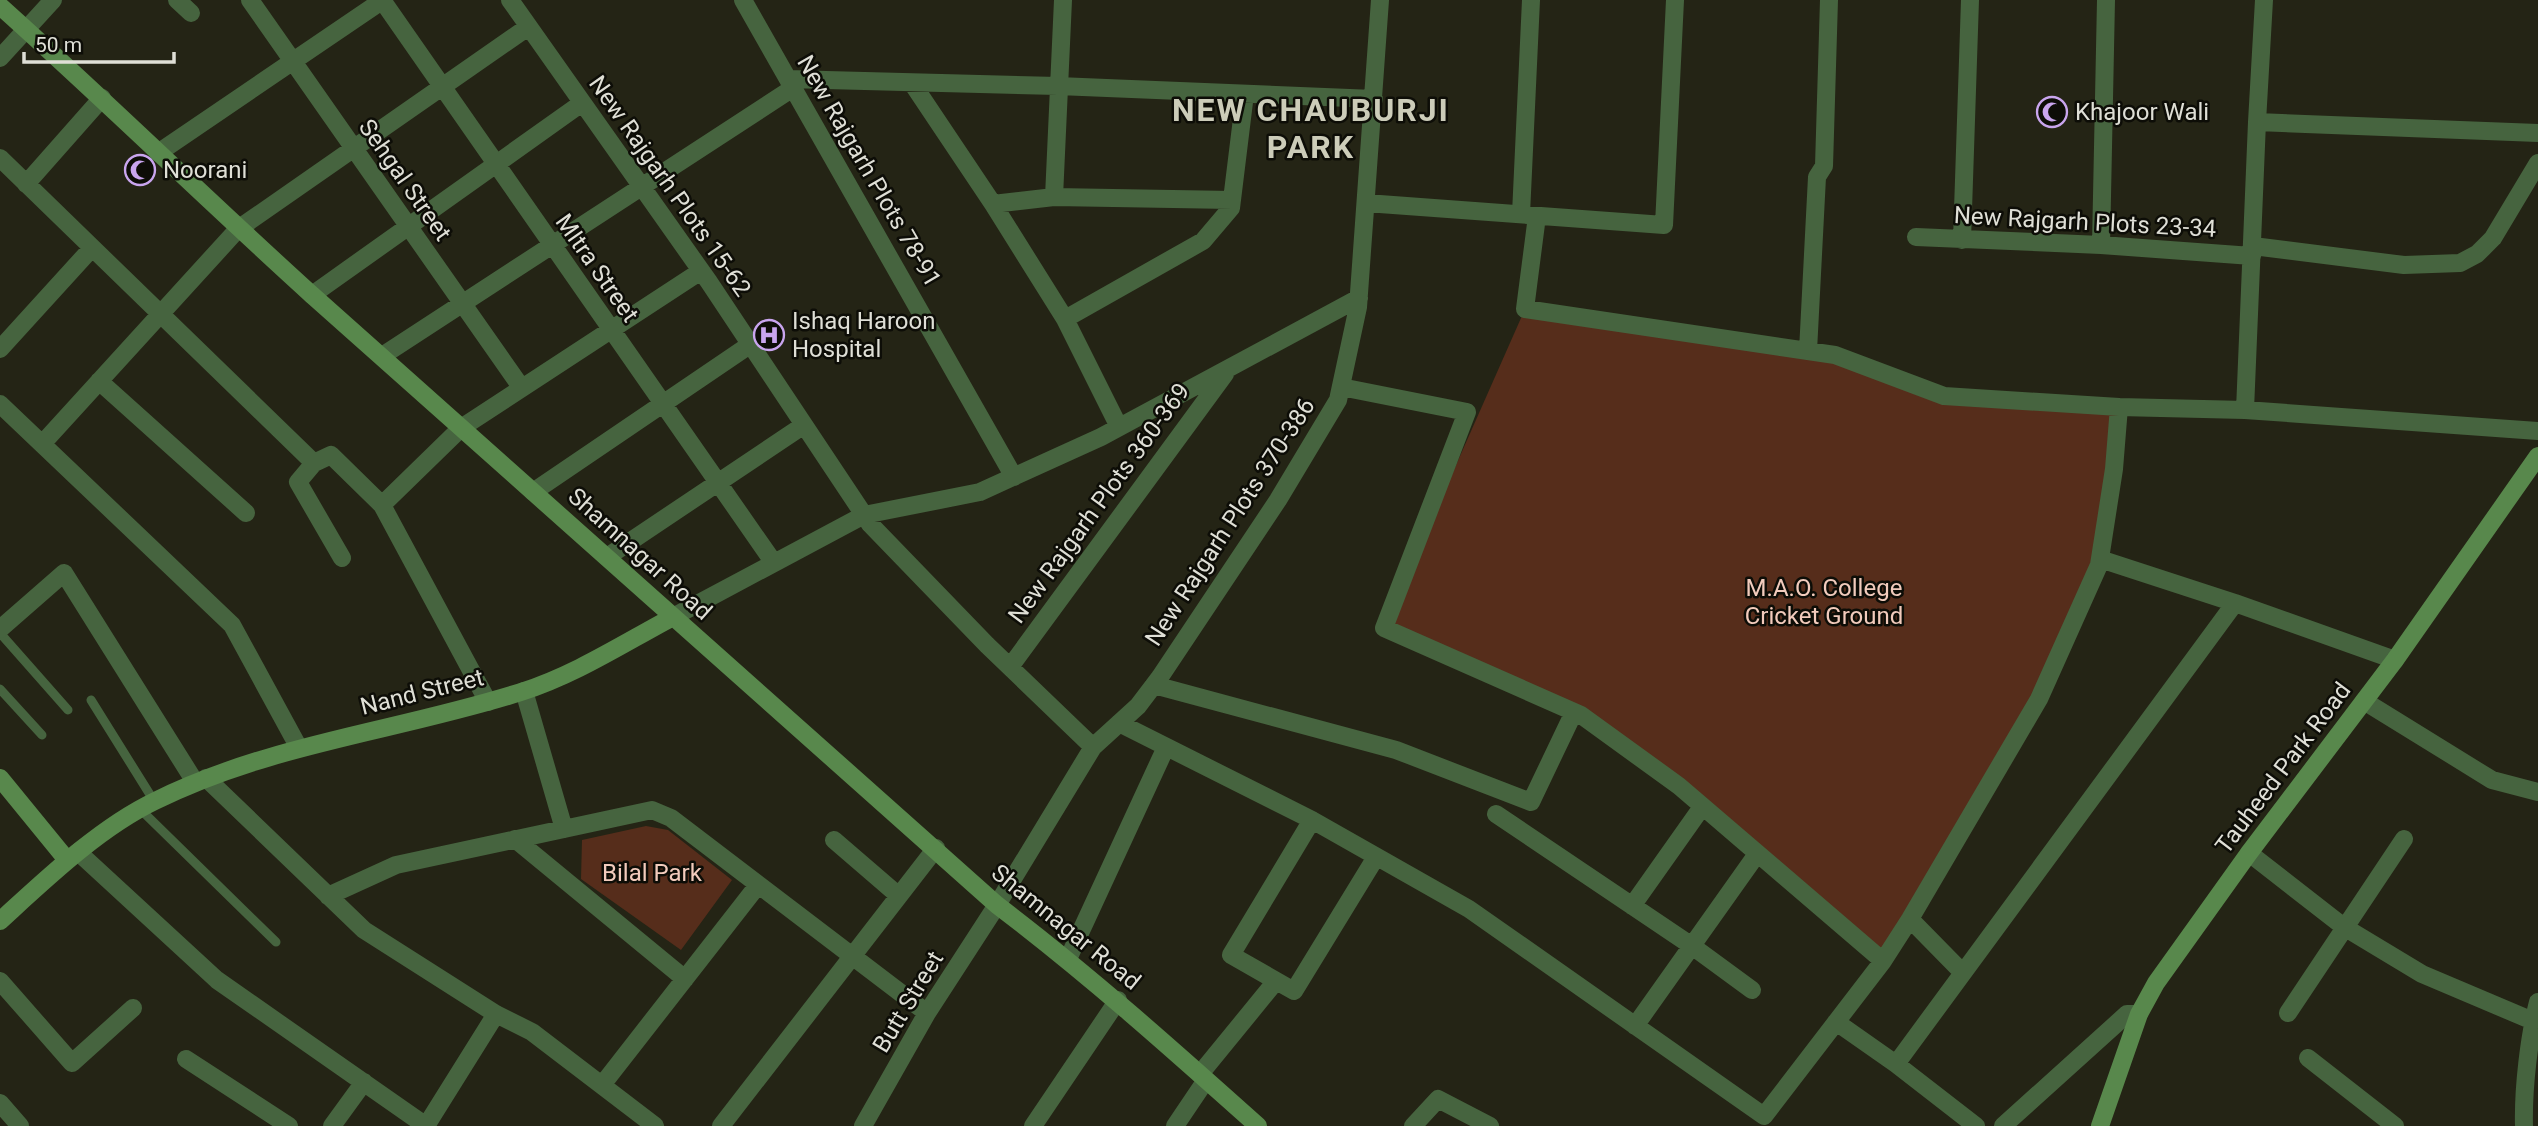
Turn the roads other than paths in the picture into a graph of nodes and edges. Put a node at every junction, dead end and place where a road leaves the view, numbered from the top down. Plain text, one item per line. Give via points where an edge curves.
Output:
1 (53, 0) edge
2 (177, 0) edge
3 (250, 0) edge
4 (382, 0) edge
5 (510, 0) edge
6 (743, 0) edge
7 (1063, 0) edge
8 (1380, 0) edge
9 (1531, 0) edge
10 (1675, 0) edge
11 (1829, 0) edge
12 (1969, 0) edge
13 (2106, 0) edge
14 (2264, 0) edge
15 (0, 6) edge
16 (191, 13) dead end
17 (528, 27) junction
18 (26, 29) junction
19 (0, 58) edge
20 (292, 62) junction
21 (791, 83) junction
22 (912, 83) junction
23 (442, 86) junction
24 (1058, 86) junction
25 (1245, 94) junction
26 (102, 98) junction
27 (1374, 99) junction
28 (582, 103) junction
29 (2257, 122) junction
30 (2538, 133) edge
31 (352, 148) junction
32 (158, 153) junction
33 (0, 158) edge
34 (2538, 163) edge
35 (496, 165) junction
36 (26, 184) junction
37 (641, 186) junction
38 (1054, 197) junction
39 (1232, 200) junction
40 (1366, 203) junction
41 (993, 204) junction
42 (1529, 215) junction
43 (408, 228) junction
44 (238, 229) junction
45 (1916, 237) dead end
46 (1962, 240) junction
47 (552, 245) junction
48 (2101, 245) junction
49 (92, 248) junction
50 (2252, 251) junction
51 (701, 271) junction
52 (312, 295) junction
53 (1359, 298) junction
54 (462, 305) junction
55 (159, 314) junction
56 (1065, 319) junction
57 (610, 330) junction
58 (751, 344) junction
59 (0, 349) edge
60 (1808, 351) junction
61 (382, 356) junction
62 (1229, 369) junction
63 (99, 381) junction
64 (521, 387) junction
65 (1341, 387) junction
66 (0, 404) edge
67 (662, 404) junction
68 (2119, 407) junction
69 (2245, 410) junction
70 (804, 425) junction
71 (1119, 427) junction
72 (461, 428) junction
73 (2538, 431) edge
74 (42, 444) junction
75 (2538, 456) edge
76 (314, 463) junction
77 (1014, 477) junction
78 (717, 482) junction
79 (533, 492) junction
80 (382, 505) junction
81 (246, 513) dead end
82 (864, 515) junction
83 (607, 557) junction
84 (342, 558) dead end
85 (2100, 559) junction
86 (774, 563) junction
87 (2235, 603) junction
88 (673, 617) junction
89 (0, 631) edge
90 (2395, 660) junction
91 (1010, 667) junction
92 (1154, 685) junction
93 (0, 689) edge
94 (524, 691) junction
95 (91, 700) dead end
96 (2364, 701) junction
97 (488, 702) junction
98 (68, 710) dead end
99 (1574, 712) junction
100 (1119, 723) junction
101 (42, 735) dead end
102 (1093, 747) junction
103 (1166, 747) junction
104 (299, 748) junction
105 (0, 778) edge
106 (201, 780) junction
107 (2538, 792) edge
108 (147, 805) junction
109 (1702, 807) junction
110 (1496, 814) dead end
111 (1312, 820) junction
112 (564, 829) junction
113 (515, 839) junction
114 (2404, 839) dead end
115 (834, 840) dead end
116 (936, 848) junction
117 (1757, 853) junction
118 (2249, 853) junction
119 (73, 856) junction
120 (1376, 857) junction
121 (758, 885) junction
122 (328, 896) junction
123 (899, 896) junction
124 (997, 905) junction
125 (1632, 906) junction
126 (1910, 919) junction
127 (0, 920) edge
128 (2344, 928) junction
129 (276, 942) dead end
130 (1692, 946) junction
131 (850, 956) junction
132 (1068, 959) junction
133 (1883, 961) junction
134 (1964, 973) junction
135 (685, 979) junction
136 (0, 981) edge
137 (1276, 981) junction
138 (1752, 990) dead end
139 (1118, 1000) junction
140 (2538, 1002) edge
141 (133, 1008) dead end
142 (927, 1013) junction
143 (2288, 1013) dead end
144 (496, 1014) junction
145 (2139, 1014) junction
146 (2533, 1021) junction
147 (1836, 1022) junction
148 (1635, 1026) junction
149 (2308, 1058) dead end
150 (186, 1059) dead end
151 (1896, 1064) junction
152 (1203, 1077) junction
153 (364, 1082) junction
154 (602, 1085) junction
155 (0, 1103) edge
156 (1246, 1122) edge
157 (20, 1126) edge
158 (289, 1126) edge
159 (332, 1126) edge
160 (655, 1126) edge
161 (721, 1126) edge
162 (863, 1126) edge
163 (1033, 1126) edge
164 (1175, 1126) edge
165 (1413, 1126) edge
166 (1490, 1126) edge
167 (1976, 1126) edge
168 (2003, 1126) edge
169 (2100, 1126) edge
170 (2395, 1126) edge
171 (2524, 1126) edge

1 - 18 street
2 - 16 street
3 - 20 street, Sehgal Street
4 - 20 street
4 - 23 street, MItra Street
5 - 17 street, New Rajgarh Plots 15-62
6 - 21 street, New Rajgarh Plots 78-91
7 - 24 street
8 - 27 street, New Rajgarh Plots 370-386
9 - 42 street
10 - 42 street via 1664,225
11 - 60 street via 1824,166 1817,177
12 - 46 street
13 - 48 street
14 - 29 street
15 - 18 main road, Shamnagar Road
17 - 23 street
17 - 28 street, New Rajgarh Plots 15-62
18 - 19 street
18 - 26 main road, Shamnagar Road
20 - 31 street, Sehgal Street
20 - 32 street
21 - 22 street
21 - 37 street
21 - 77 street, New Rajgarh Plots 78-91
22 - 24 street
22 - 41 street
23 - 31 street
23 - 35 street, MItra Street
24 - 25 street
24 - 38 street
25 - 27 street
25 - 39 street
26 - 32 main road, Shamnagar Road
26 - 36 street
27 - 40 street, New Rajgarh Plots 370-386
28 - 35 street
28 - 37 street, New Rajgarh Plots 15-62
29 - 30 street
29 - 50 street
31 - 43 street, Sehgal Street
31 - 44 street
32 - 44 main road, Shamnagar Road
33 - 36 street
34 - 50 street, New Rajgarh Plots 23-34 via 2493,238 2460,263 2404,265
35 - 43 street
35 - 47 street, MItra Street
36 - 49 street
37 - 47 street
37 - 51 street, New Rajgarh Plots 15-62
38 - 39 street
38 - 41 street
39 - 56 street via 1231,208 1203,241
40 - 42 street
40 - 53 street, New Rajgarh Plots 370-386
41 - 56 street
42 - 60 street via 1525,309
43 - 52 street
43 - 54 street, Sehgal Street
44 - 52 main road, Shamnagar Road
44 - 55 street
45 - 46 street, New Rajgarh Plots 23-34
46 - 48 street, New Rajgarh Plots 23-34
47 - 54 street
47 - 57 street, MItra Street
48 - 50 street, New Rajgarh Plots 23-34
49 - 55 street
49 - 59 street
50 - 69 street
51 - 57 street
51 - 58 street, New Rajgarh Plots 15-62
52 - 61 main road, Shamnagar Road
53 - 62 street, Nand Street
53 - 65 street, New Rajgarh Plots 370-386
54 - 61 street
54 - 64 street, Sehgal Street
55 - 63 street
55 - 76 street
56 - 71 street
57 - 64 street
57 - 67 street, MItra Street
58 - 67 street
58 - 70 street, New Rajgarh Plots 15-62
60 - 68 street via 1835,355 1944,396
61 - 72 main road, Shamnagar Road
62 - 71 street, Nand Street
62 - 91 street, New Rajgarh Plots 360-369
63 - 74 street
63 - 81 street
64 - 72 street
65 - 92 street, New Rajgarh Plots 370-386 via 1338,400 1278,500
65 - 99 street via 1467,412 1384,628
66 - 74 street
67 - 78 street, MItra Street
67 - 79 street
68 - 69 street
68 - 85 street via 2115,469
69 - 73 street
70 - 78 street
70 - 82 street, New Rajgarh Plots 15-62
71 - 77 street, Nand Street
72 - 79 main road, Shamnagar Road
72 - 80 street
74 - 104 street via 232,625
75 - 90 main road, Tauheed Park Road
76 - 80 street via 331,456
76 - 84 street via 298,482
77 - 82 street, Nand Street via 980,492
78 - 83 street
78 - 86 street, MItra Street
79 - 83 main road, Shamnagar Road
80 - 97 street
82 - 86 street, Nand Street
82 - 91 street, New Rajgarh Plots 15-62
83 - 88 main road, Shamnagar Road
85 - 87 street
85 - 126 street via 2039,699
86 - 88 street, Nand Street
87 - 90 street
87 - 134 street
88 - 94 main road, Nand Street via 571,672
88 - 116 main road, Shamnagar Road
89 - 98 lane
89 - 106 street via 64,573
90 - 96 main road, Tauheed Park Road
91 - 102 street, New Rajgarh Plots 15-62
92 - 99 street via 1396,750 1531,802
92 - 100 street, New Rajgarh Plots 370-386
93 - 101 lane
94 - 97 main road, Nand Street
94 - 112 street
95 - 108 lane
96 - 107 street via 2492,780
96 - 118 main road, Tauheed Park Road
97 - 104 main road, Nand Street
99 - 109 street
100 - 102 street, New Rajgarh Plots 370-386
100 - 103 street
102 - 124 street, Butt Street
103 - 111 street
103 - 132 street
104 - 106 main road, Nand Street
105 - 119 main road
106 - 108 main road, Nand Street
106 - 122 street
108 - 119 main road, Nand Street
108 - 129 lane
109 - 117 street
109 - 125 street
110 - 125 street
111 - 120 street
111 - 137 street via 1231,955
112 - 113 street
112 - 121 street via 652,810 671,818
113 - 122 street via 397,864
113 - 135 street
114 - 128 street
115 - 123 street
116 - 123 street
116 - 124 main road, Shamnagar Road
117 - 130 street
117 - 133 street
118 - 128 street
118 - 145 main road, Tauheed Park Road
119 - 127 main road, Nand Street
119 - 153 street via 217,980
120 - 137 street via 1294,991
120 - 148 street via 1469,909
121 - 131 street
121 - 135 street
122 - 144 street via 364,930
123 - 131 street
124 - 132 main road, Shamnagar Road
124 - 142 street, Butt Street
125 - 130 street
126 - 133 street
126 - 134 street
128 - 143 street
128 - 146 street via 2422,975
130 - 138 street
130 - 148 street
131 - 142 street
131 - 161 street
132 - 139 main road, Shamnagar Road
133 - 147 street
134 - 151 street
135 - 154 street
136 - 141 street via 72,1063
137 - 152 street
139 - 152 main road, Shamnagar Road
139 - 163 street
140 - 146 street
142 - 162 street, Butt Street
144 - 153 street via 426,1126
144 - 154 street via 531,1032
145 - 168 street via 2127,1014
145 - 169 main road, Tauheed Park Road
146 - 171 street
147 - 148 street via 1764,1116
147 - 151 street
149 - 170 street
150 - 158 street
151 - 167 street
152 - 156 main road, Shamnagar Road
152 - 164 street
153 - 159 street
154 - 160 street
155 - 157 street
165 - 166 street via 1438,1099

